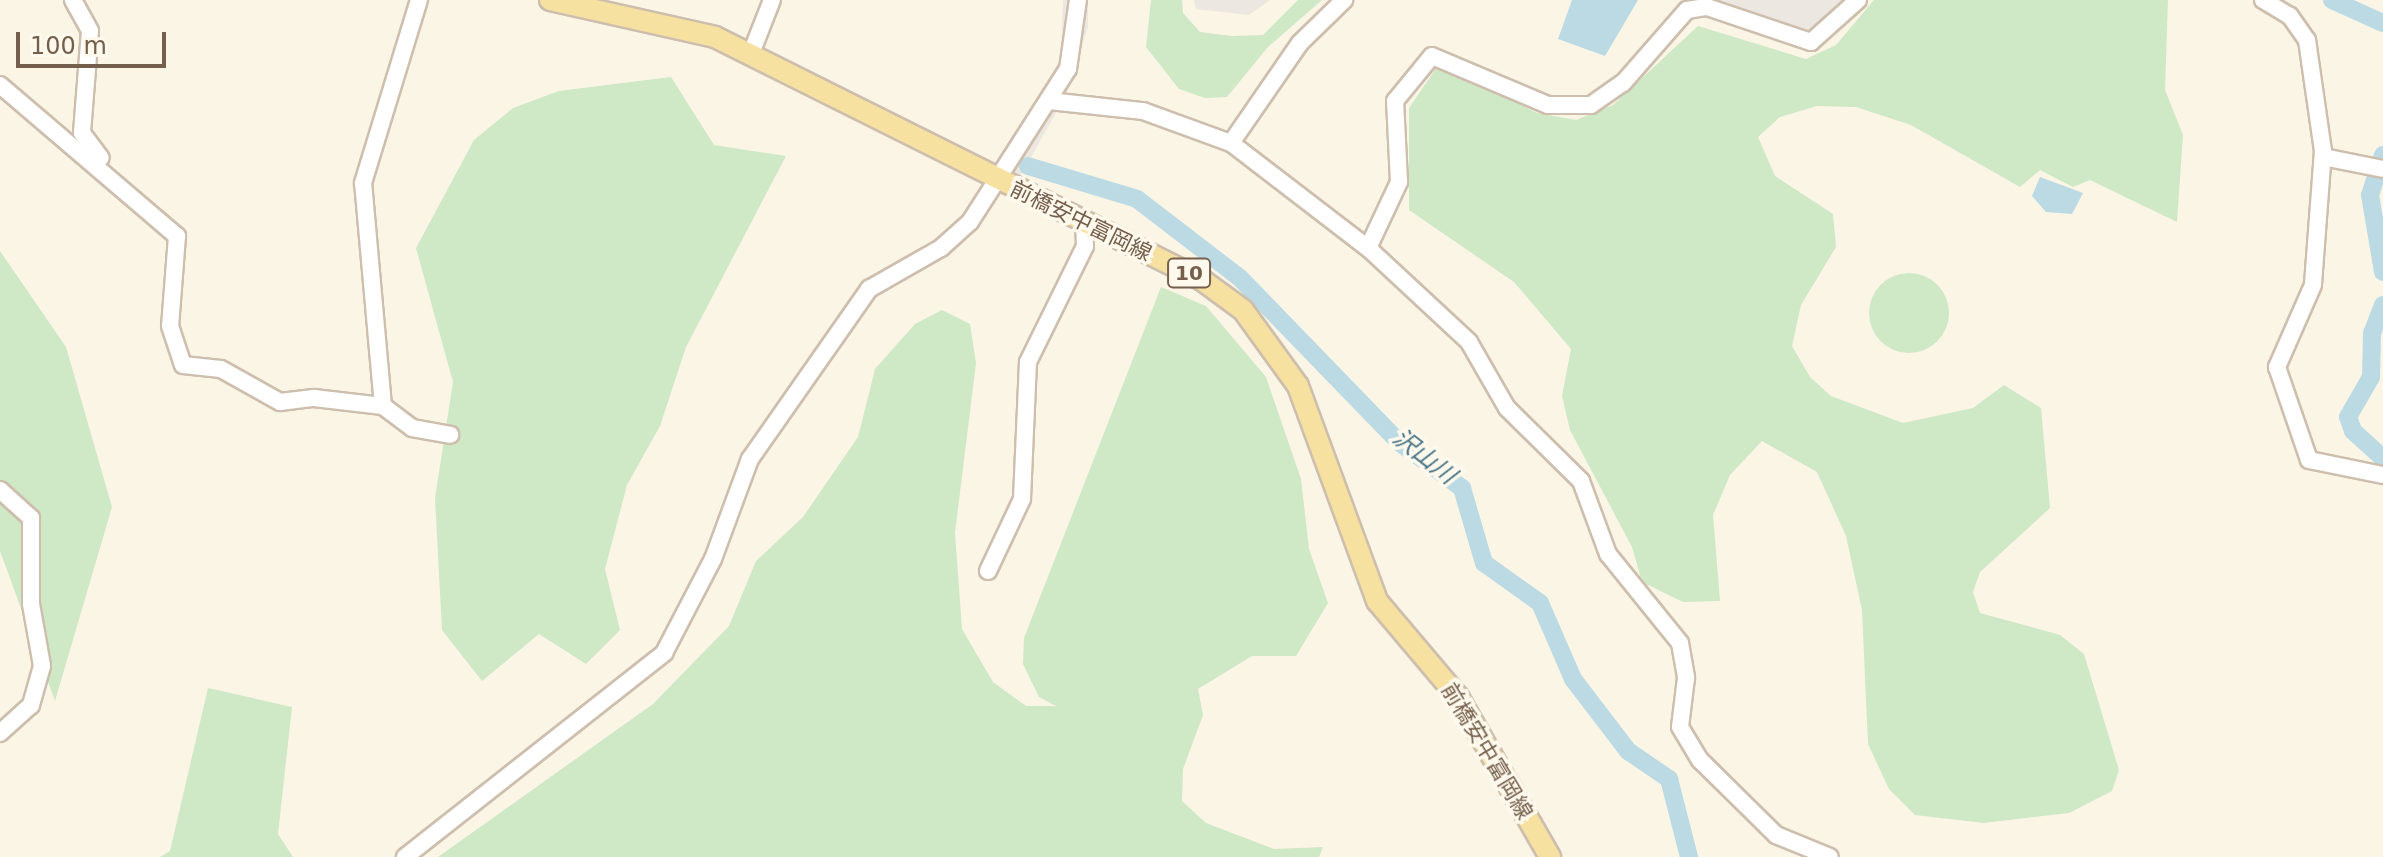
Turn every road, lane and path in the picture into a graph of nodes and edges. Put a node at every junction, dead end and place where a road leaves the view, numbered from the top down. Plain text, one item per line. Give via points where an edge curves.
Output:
1 (73, 0) edge
2 (419, 0) edge
3 (550, 0) edge
4 (772, 0) edge
5 (1078, 0) edge
6 (1344, 0) edge
7 (1858, 0) edge
8 (2263, 0) edge
9 (750, 56) junction
10 (0, 85) edge
11 (1049, 101) junction
12 (1231, 143) junction
13 (2323, 157) junction
14 (2383, 169) edge
15 (105, 172) junction
16 (997, 181) junction
17 (1084, 223) junction
18 (1368, 248) junction
19 (383, 406) junction
20 (450, 435) dead end
21 (2383, 475) edge
22 (0, 490) edge
23 (988, 571) dead end
24 (0, 733) edge
25 (405, 857) edge
26 (1550, 857) edge
27 (1830, 857) edge

1 - 15 street via 90,31 82,133 107,163
2 - 19 street via 363,183
3 - 9 main road, 前橋安中富岡線 / 10 via 680,24
4 - 9 street
5 - 11 street via 1068,69
6 - 12 street via 1300,43
7 - 18 street via 1811,42 1707,7 1687,10 1631,75 1591,105 1548,105 1432,56 1395,101 1399,182
8 - 13 street via 2290,16 2307,40
9 - 16 main road, 前橋安中富岡線 / 10
10 - 15 street
11 - 12 street via 1143,111
11 - 16 street
12 - 18 street
13 - 14 street
13 - 21 street via 2313,285 2277,367 2309,460
15 - 19 street via 177,236 170,326 183,365 221,369 280,402 314,398
16 - 17 main road, 前橋安中富岡線 / 10
16 - 25 street via 956,237 887,275 841,327 750,459 713,559 664,653
17 - 23 street via 1085,246 1028,362 1022,499
17 - 26 main road, 前橋安中富岡線 / 10 via 1202,280 1254,323 1298,386 1377,601 1458,697
18 - 27 street via 1469,342 1507,408 1581,481 1608,554 1680,643 1686,678 1680,727 1700,760 1776,835
19 - 20 street via 412,428
22 - 24 street via 31,518 31,604 42,666 31,705

